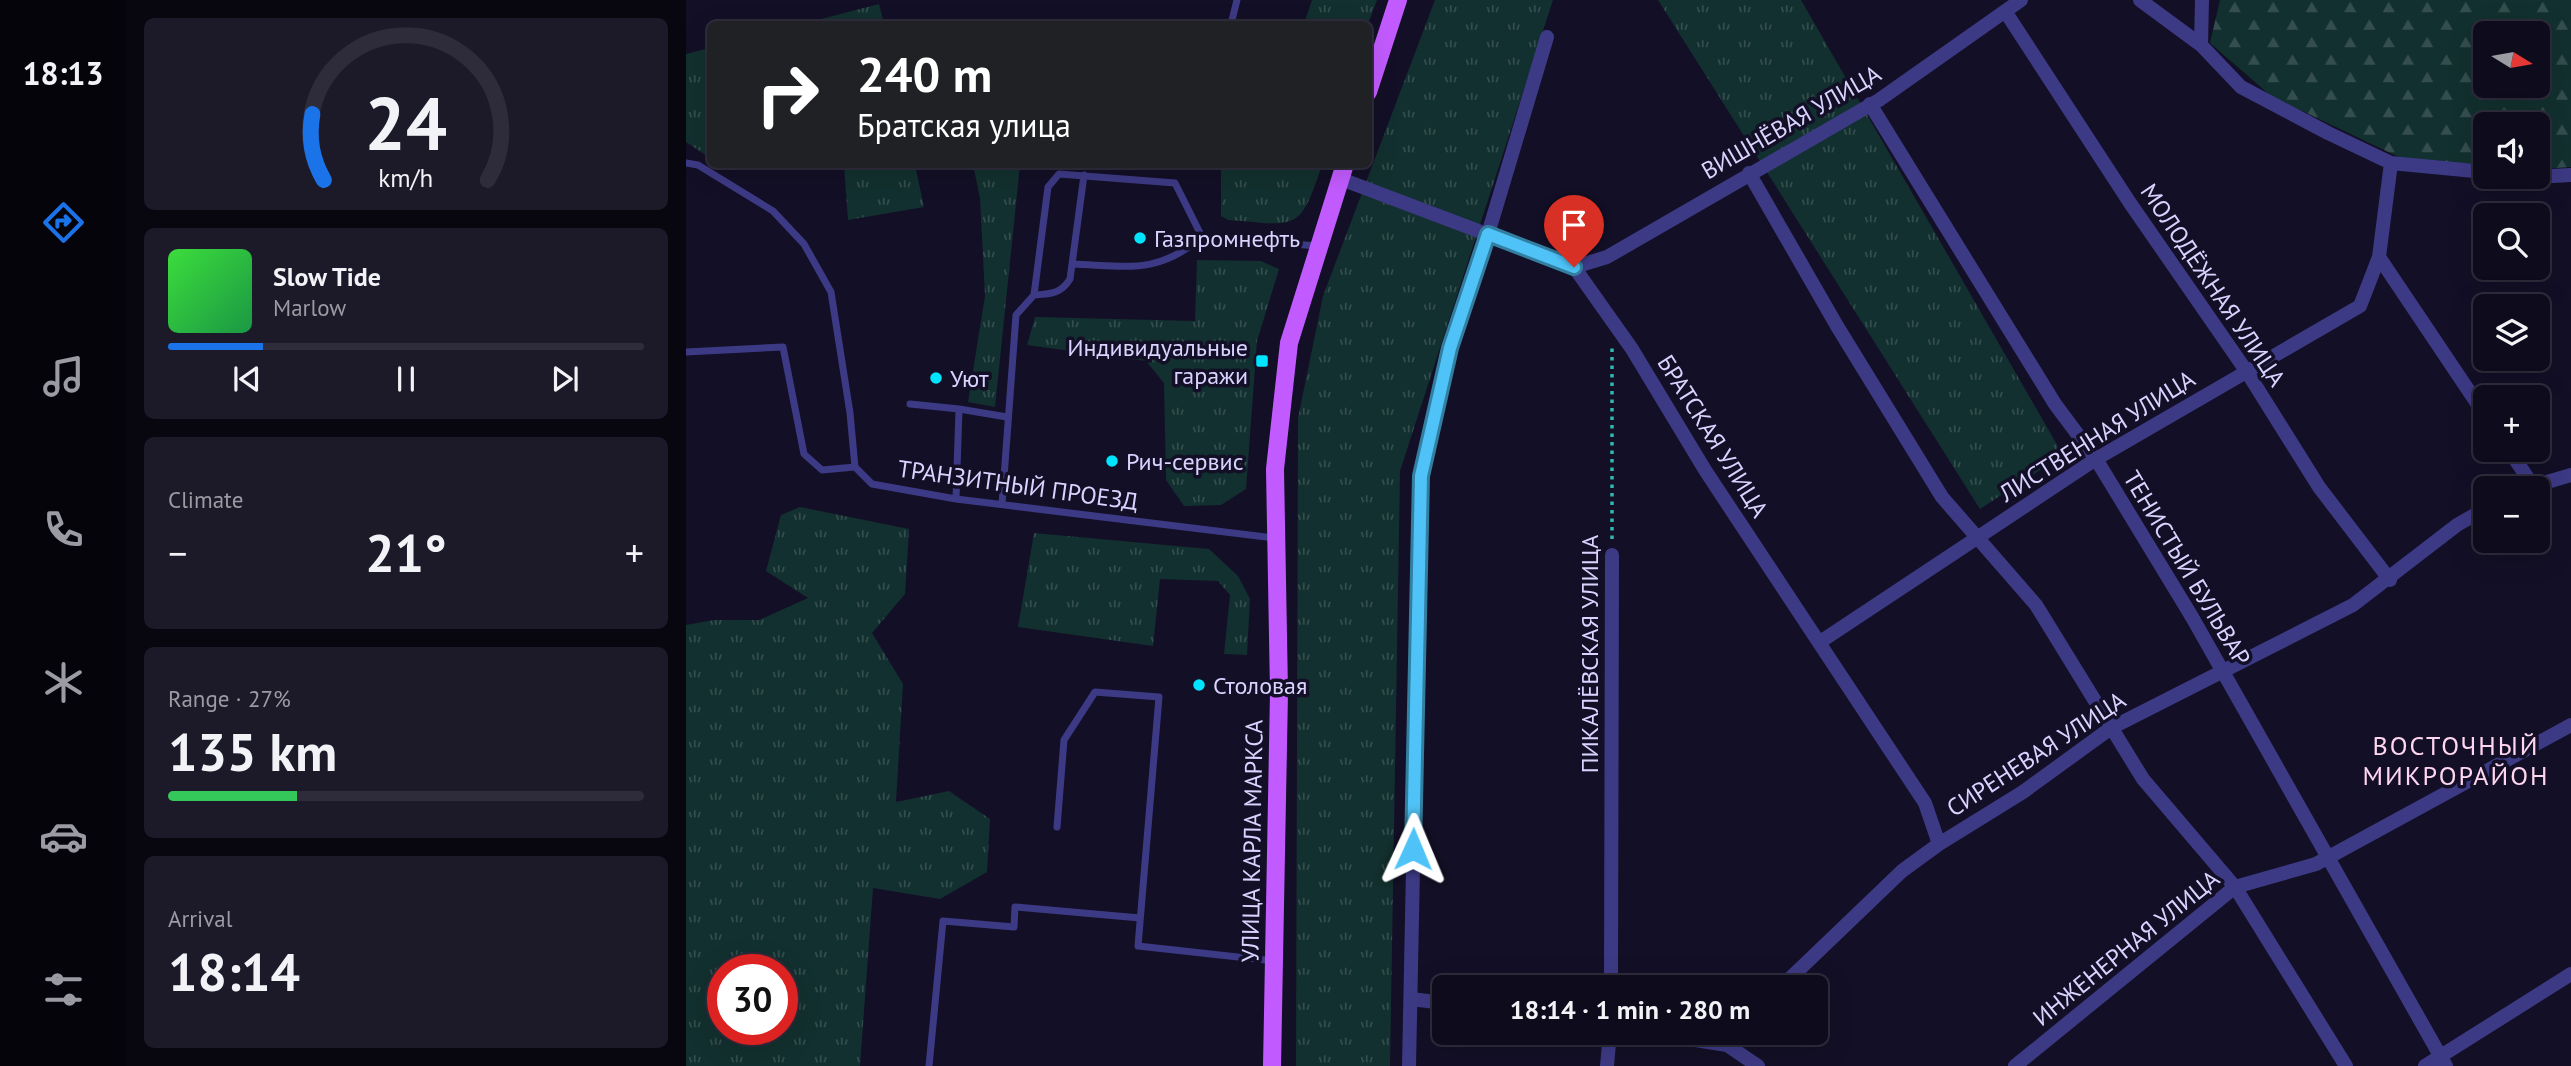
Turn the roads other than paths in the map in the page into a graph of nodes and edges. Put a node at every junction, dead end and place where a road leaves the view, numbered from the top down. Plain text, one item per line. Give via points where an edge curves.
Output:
1 (1237, 0) edge
2 (2021, 0) edge
3 (2140, 0) edge
4 (2202, 0) edge
5 (1395, 1) edge
6 (2005, 11) junction
7 (1232, 21) edge
8 (1547, 37) dead end
9 (2201, 45) junction
10 (1372, 79) edge
11 (1870, 104) junction
12 (686, 163) edge
13 (2391, 163) junction
14 (2473, 171) edge
15 (1343, 172) edge
16 (1749, 173) junction
17 (1084, 175) junction
18 (2571, 175) edge
19 (2550, 176) edge
20 (1488, 234) junction
21 (1202, 237) junction
22 (1319, 246) junction
23 (2379, 257) junction
24 (1072, 264) junction
25 (1574, 267) junction
26 (1034, 295) junction
27 (686, 352) edge
28 (2247, 372) junction
29 (2473, 397) edge
30 (910, 404) dead end
31 (959, 409) junction
32 (1007, 417) junction
33 (2096, 459) junction
34 (855, 467) junction
35 (2571, 475) edge
36 (2550, 481) edge
37 (956, 499) junction
38 (1002, 503) junction
39 (2473, 516) edge
40 (1275, 538) junction
41 (1978, 538) junction
42 (1612, 555) road end
43 (2390, 580) junction
44 (1820, 642) junction
45 (2223, 672) junction
46 (2571, 725) edge
47 (2112, 728) junction
48 (1057, 827) dead end
49 (1939, 844) junction
50 (2327, 858) junction
51 (2235, 887) junction
52 (1140, 918) junction
53 (1275, 961) junction
54 (2571, 974) edge
55 (1611, 975) edge
56 (1793, 975) edge
57 (1411, 999) junction
58 (1432, 1002) edge
59 (1609, 1045) edge
60 (1727, 1045) edge
61 (2443, 1061) edge
62 (929, 1066) edge
63 (1272, 1066) edge
64 (1409, 1066) edge
65 (1607, 1066) edge
66 (1758, 1066) edge
67 (2015, 1066) edge
68 (2346, 1066) edge
69 (2425, 1066) edge

1 - 7 lane
2 - 6 street, ВИШНЁВАЯ УЛИЦА
3 - 9 street
4 - 9 street
5 - 10 main road
6 - 11 street, ВИШНЁВАЯ УЛИЦА
6 - 28 street, МОЛОДЁЖНАЯ УЛИЦА via 2130,204
8 - 20 street
9 - 13 street via 2241,87
11 - 16 street, ВИШНЁВАЯ УЛИЦА
11 - 33 street, ТЕНИСТЫЙ БУЛЬВАР via 2054,404
12 - 34 lane via 773,211 804,244 831,292
13 - 14 street
13 - 23 street, ЛИСТВЕННАЯ УЛИЦА
15 - 20 street
15 - 22 main road, УЛИЦА КАРЛА МАРКСА
16 - 25 street, ВИШНЁВАЯ УЛИЦА via 1607,257
16 - 41 street via 1836,326 1935,485
17 - 21 lane via 1175,183
17 - 24 lane
17 - 26 lane via 1059,174 1048,187
18 - 19 street
20 - 25 street
20 - 57 street via 1450,348 1421,476
21 - 22 lane
21 - 24 lane via 1163,263
22 - 40 main road, УЛИЦА КАРЛА МАРКСА via 1289,343 1275,469
23 - 28 street, ЛИСТВЕННАЯ УЛИЦА via 2360,306
23 - 29 street
24 - 26 lane via 1065,288
25 - 44 street, БРАТСКАЯ УЛИЦА
26 - 32 lane via 1016,316
27 - 34 lane via 783,347 804,454 822,470
28 - 33 street, ЛИСТВЕННАЯ УЛИЦА
28 - 43 street, МОЛОДЁЖНАЯ УЛИЦА via 2319,487
30 - 31 lane
31 - 32 lane
31 - 37 lane
32 - 38 lane
33 - 41 street, ЛИСТВЕННАЯ УЛИЦА
33 - 45 street, ТЕНИСТЫЙ БУЛЬВАР
34 - 37 lane, ТРАНЗИТНЫЙ ПРОЕЗД via 872,484
35 - 36 street
37 - 38 lane, ТРАНЗИТНЫЙ ПРОЕЗД
38 - 40 lane, ТРАНЗИТНЫЙ ПРОЕЗД
39 - 43 street, СИРЕНЕВАЯ УЛИЦА
40 - 53 main road, УЛИЦА КАРЛА МАРКСА via 1279,692
41 - 44 street, ЛИСТВЕННАЯ УЛИЦА
41 - 47 street via 2036,605
42 - 55 street, ПИКАЛЁВСКАЯ УЛИЦА
43 - 45 street, СИРЕНЕВАЯ УЛИЦА via 2353,605
44 - 49 street, БРАТСКАЯ УЛИЦА via 1924,803
45 - 47 street, СИРЕНЕВАЯ УЛИЦА
45 - 50 street, ТЕНИСТЫЙ БУЛЬВАР
46 - 50 street, ИНЖЕНЕРНАЯ УЛИЦА
47 - 49 street, СИРЕНЕВАЯ УЛИЦА via 2023,792
47 - 51 street via 2143,779
48 - 52 lane via 1064,740 1095,692 1159,697
49 - 56 street, СИРЕНЕВАЯ УЛИЦА via 1902,871
50 - 51 street, ИНЖЕНЕРНАЯ УЛИЦА
50 - 61 street, ТЕНИСТЫЙ БУЛЬВАР
51 - 67 street, ИНЖЕНЕРНАЯ УЛИЦА
51 - 68 street
52 - 53 lane via 1138,946
52 - 62 lane via 1015,907 1014,927 943,920
53 - 63 main road, УЛИЦА КАРЛА МАРКСА
54 - 61 street
57 - 58 street
57 - 64 street
59 - 65 street
60 - 66 street
61 - 69 street

